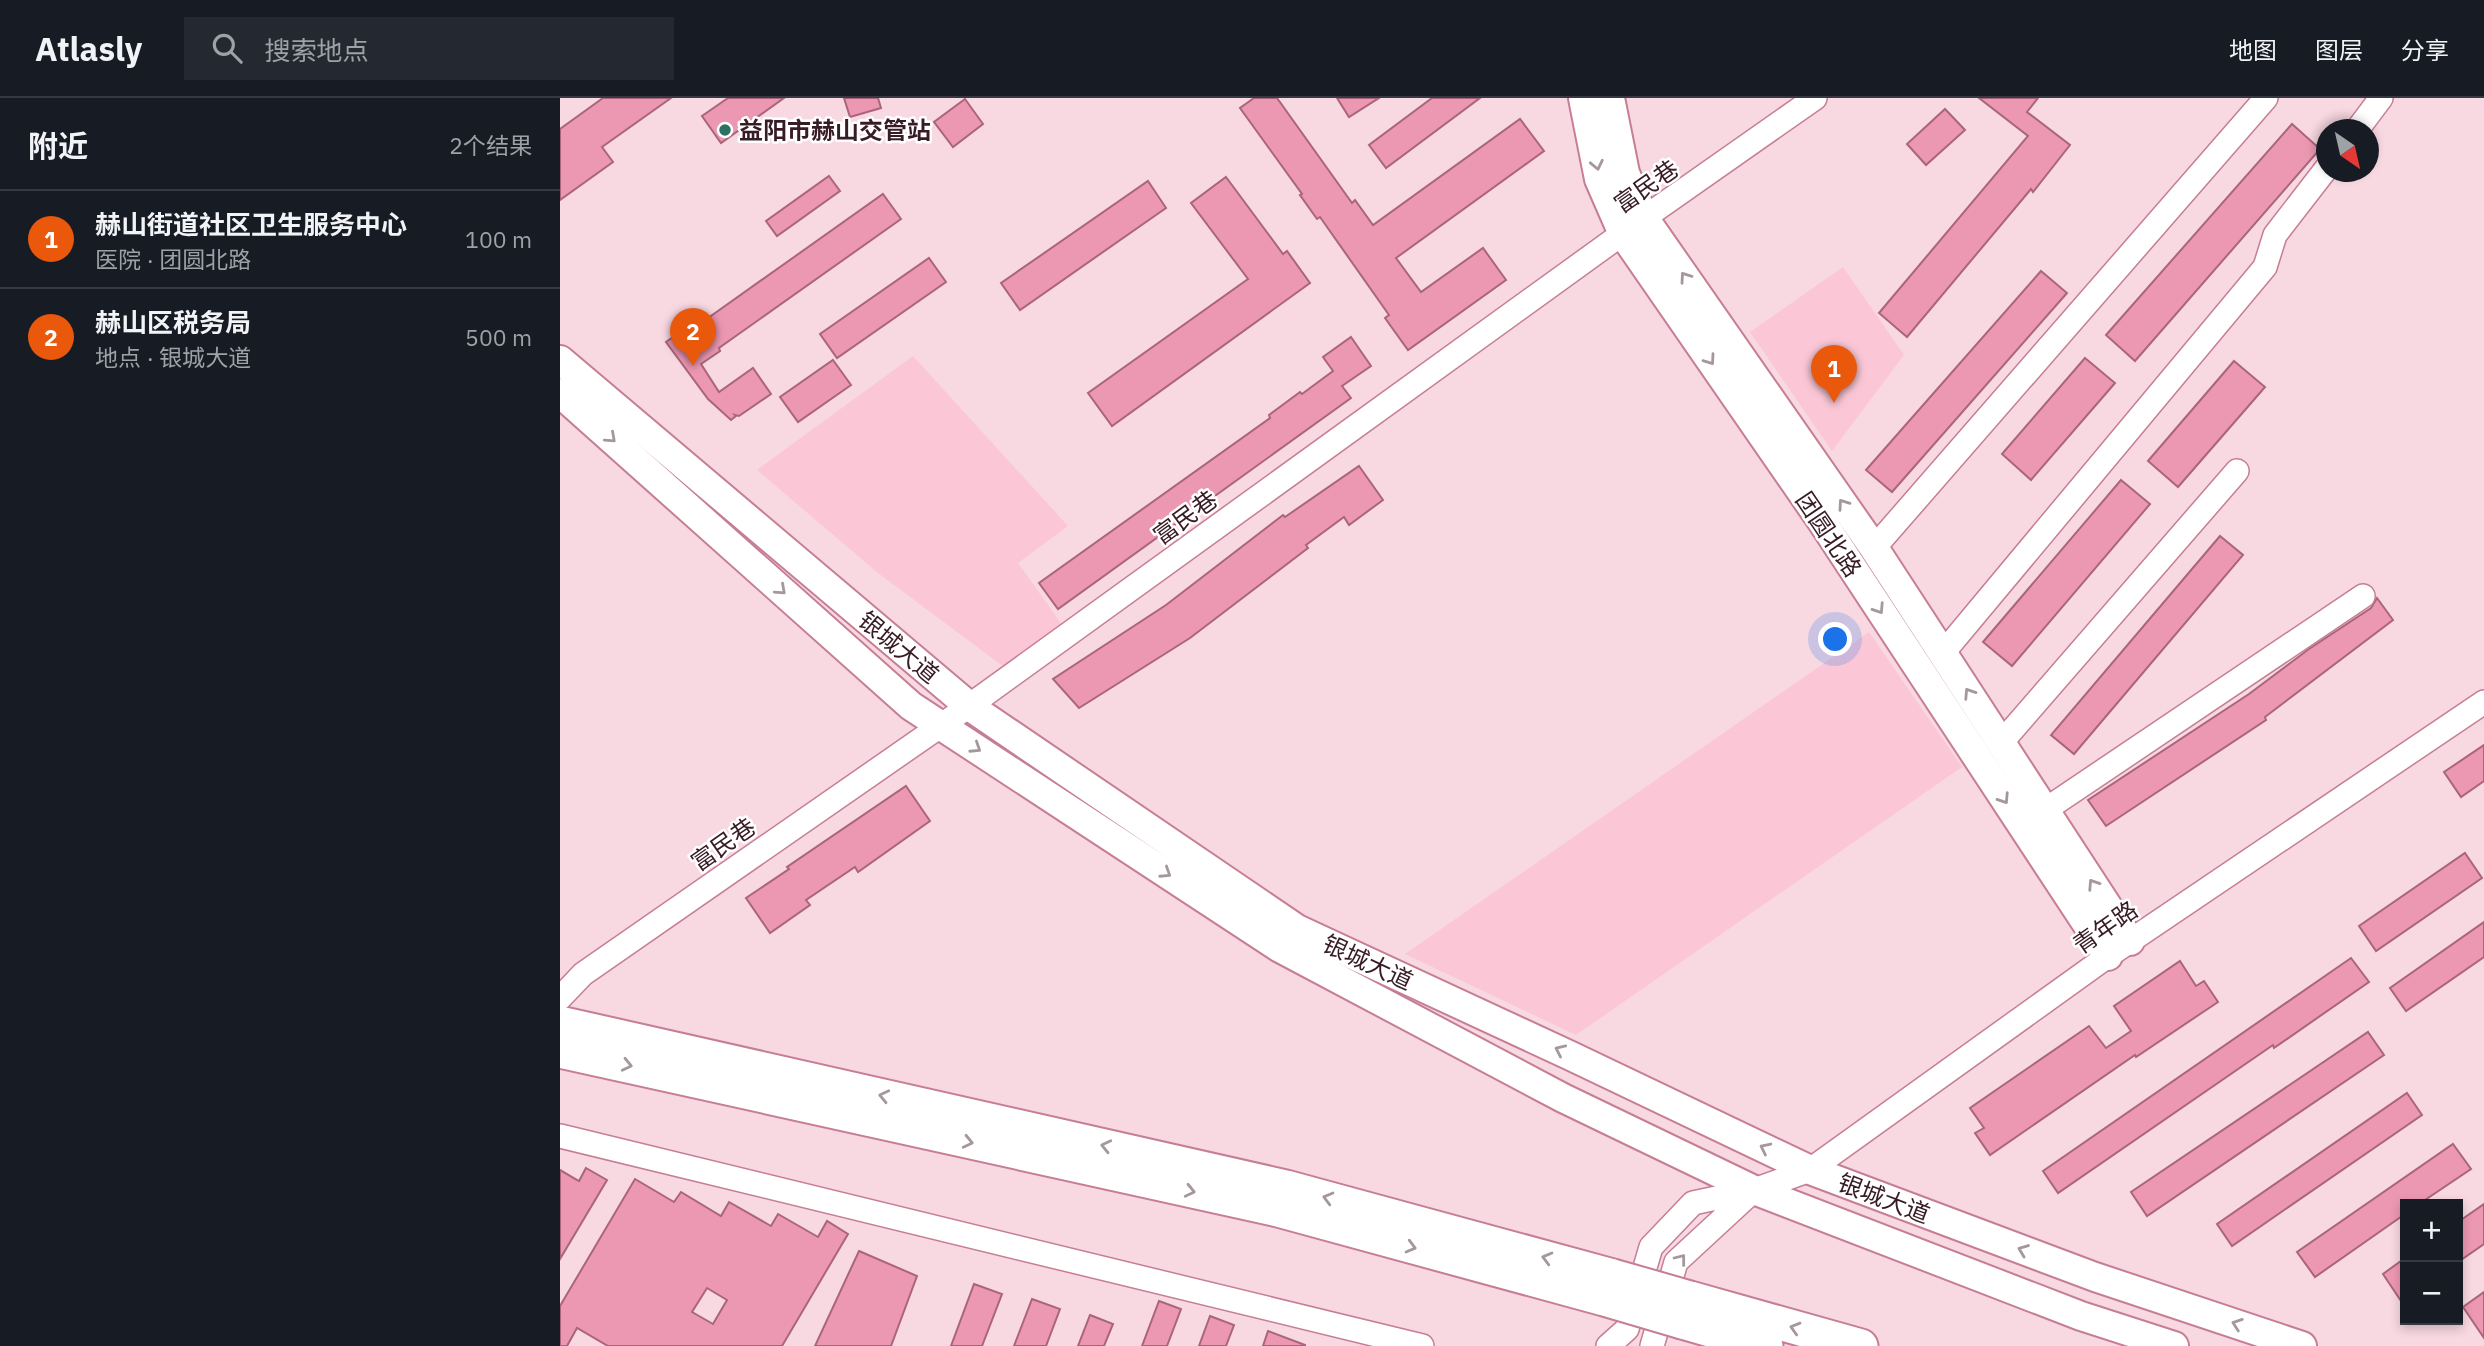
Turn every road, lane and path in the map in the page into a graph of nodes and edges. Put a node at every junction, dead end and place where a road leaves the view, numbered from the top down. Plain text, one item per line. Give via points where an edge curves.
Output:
1 (1583, 98) edge
2 (1610, 98) edge
3 (1815, 98) edge
4 (2266, 98) edge
5 (2381, 98) edge
6 (2365, 119) edge
7 (2316, 182) edge
8 (1634, 226) junction
9 (560, 360) edge
10 (560, 393) edge
11 (2237, 471) dead end
12 (1874, 548) junction
13 (2363, 596) dead end
14 (1942, 653) junction
15 (2484, 702) edge
16 (969, 706) junction
17 (939, 725) junction
18 (2001, 743) junction
19 (2045, 810) junction
20 (2119, 949) junction
21 (583, 974) junction
22 (560, 983) edge
23 (560, 998) edge
24 (560, 1023) edge
25 (560, 1051) edge
26 (560, 1136) edge
27 (1810, 1170) junction
28 (1754, 1190) junction
29 (1608, 1288) junction
30 (1686, 1310) junction
31 (1422, 1346) edge
32 (1608, 1346) edge
33 (1652, 1346) edge
34 (1766, 1346) edge
35 (1861, 1346) edge
36 (2174, 1346) edge
37 (2302, 1346) edge

1 -> 8 main road, 团圆北路 via 1600,179
2 - 8 main road, 团圆北路
3 - 8 street, 富民巷
4 - 12 street
5 - 6 street
7 - 14 street via 2275,235 2266,267
12 -> 8 main road, 团圆北路
8 - 16 street, 富民巷
8 -> 20 main road, 团圆北路 via 1823,523
9 - 16 main road, 银城大道
10 -> 17 main road, 银城大道 via 911,706
11 - 18 street
12 - 14 main road, 团圆北路
13 - 19 street
18 -> 14 main road, 团圆北路
15 - 20 street, 青年路
16 - 17 street, 富民巷
27 -> 16 main road, 银城大道 via 1297,929
17 - 21 street, 富民巷
17 -> 28 main road, 银城大道 via 1280,948 1563,1098
18 - 19 main road, 团圆北路
20 -> 19 main road, 团圆北路
20 - 27 street, 青年路
21 - 22 street
21 - 23 street
29 -> 24 highway via 1286,1187
25 -> 29 highway
26 - 31 street
27 - 28 street, 青年路
37 -> 27 main road, 银城大道 via 2095,1277
28 - 32 street, 青年路 via 1693,1203 1651,1247 1627,1329
33 -> 28 street via 1676,1262
28 - 36 main road, 银城大道
29 - 30 highway, bridge
30 - 34 highway
35 -> 30 highway

